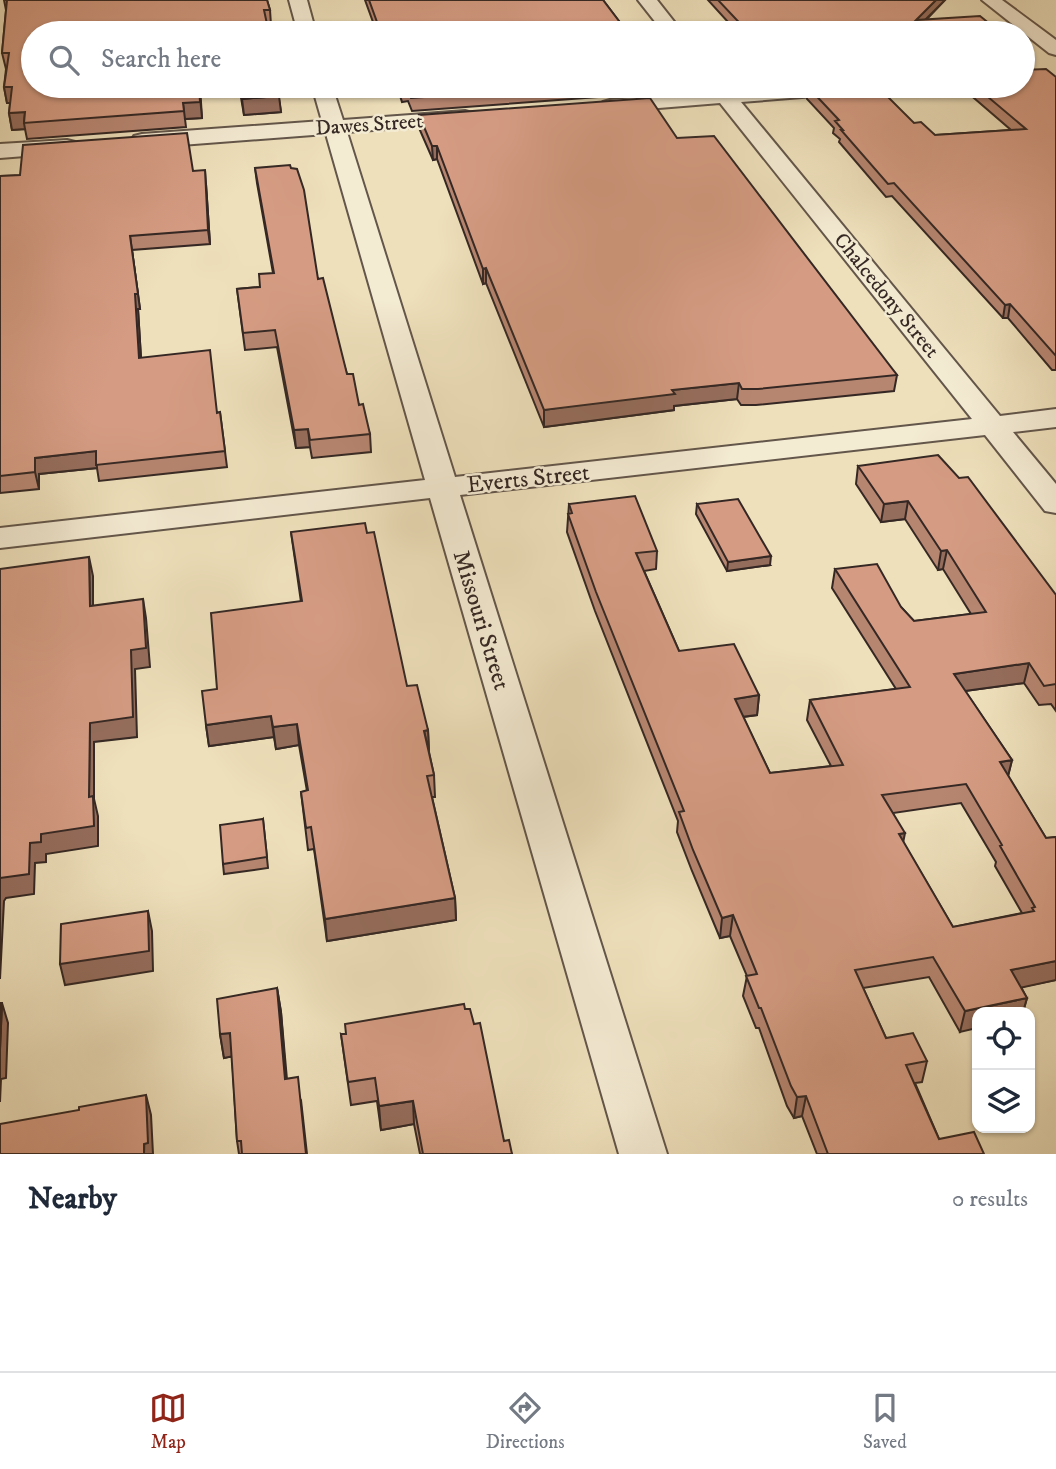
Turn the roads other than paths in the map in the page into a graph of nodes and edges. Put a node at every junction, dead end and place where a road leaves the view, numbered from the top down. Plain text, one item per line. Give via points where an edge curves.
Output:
1 (298, 0) edge
2 (647, 0) edge
3 (991, 0) edge
4 (304, 21) edge
5 (664, 21) edge
6 (1019, 21) edge
7 (1035, 33) edge
8 (1056, 49) edge
9 (326, 98) edge
10 (666, 98) edge
11 (727, 98) edge
12 (596, 107) edge
13 (491, 115) edge
14 (334, 127) junction
15 (120, 143) edge
16 (94, 145) edge
17 (0, 151) edge
18 (1056, 418) edge
19 (993, 425) junction
20 (443, 488) junction
21 (1056, 504) edge
22 (0, 538) edge
23 (643, 1154) edge

1 - 4 street
2 - 5 street
3 - 6 street
7 - 8 street
9 - 14 street, Missouri Street
10 - 12 street
11 - 19 street, Chalcedony Street
13 - 14 street, Dawes Street
14 - 15 street, Dawes Street
14 - 20 street, Missouri Street
16 - 17 street
18 - 19 street, Everts Street
19 - 20 street, Everts Street
19 - 21 street, Chalcedony Street
20 - 22 street, Everts Street
20 - 23 street, Missouri Street

